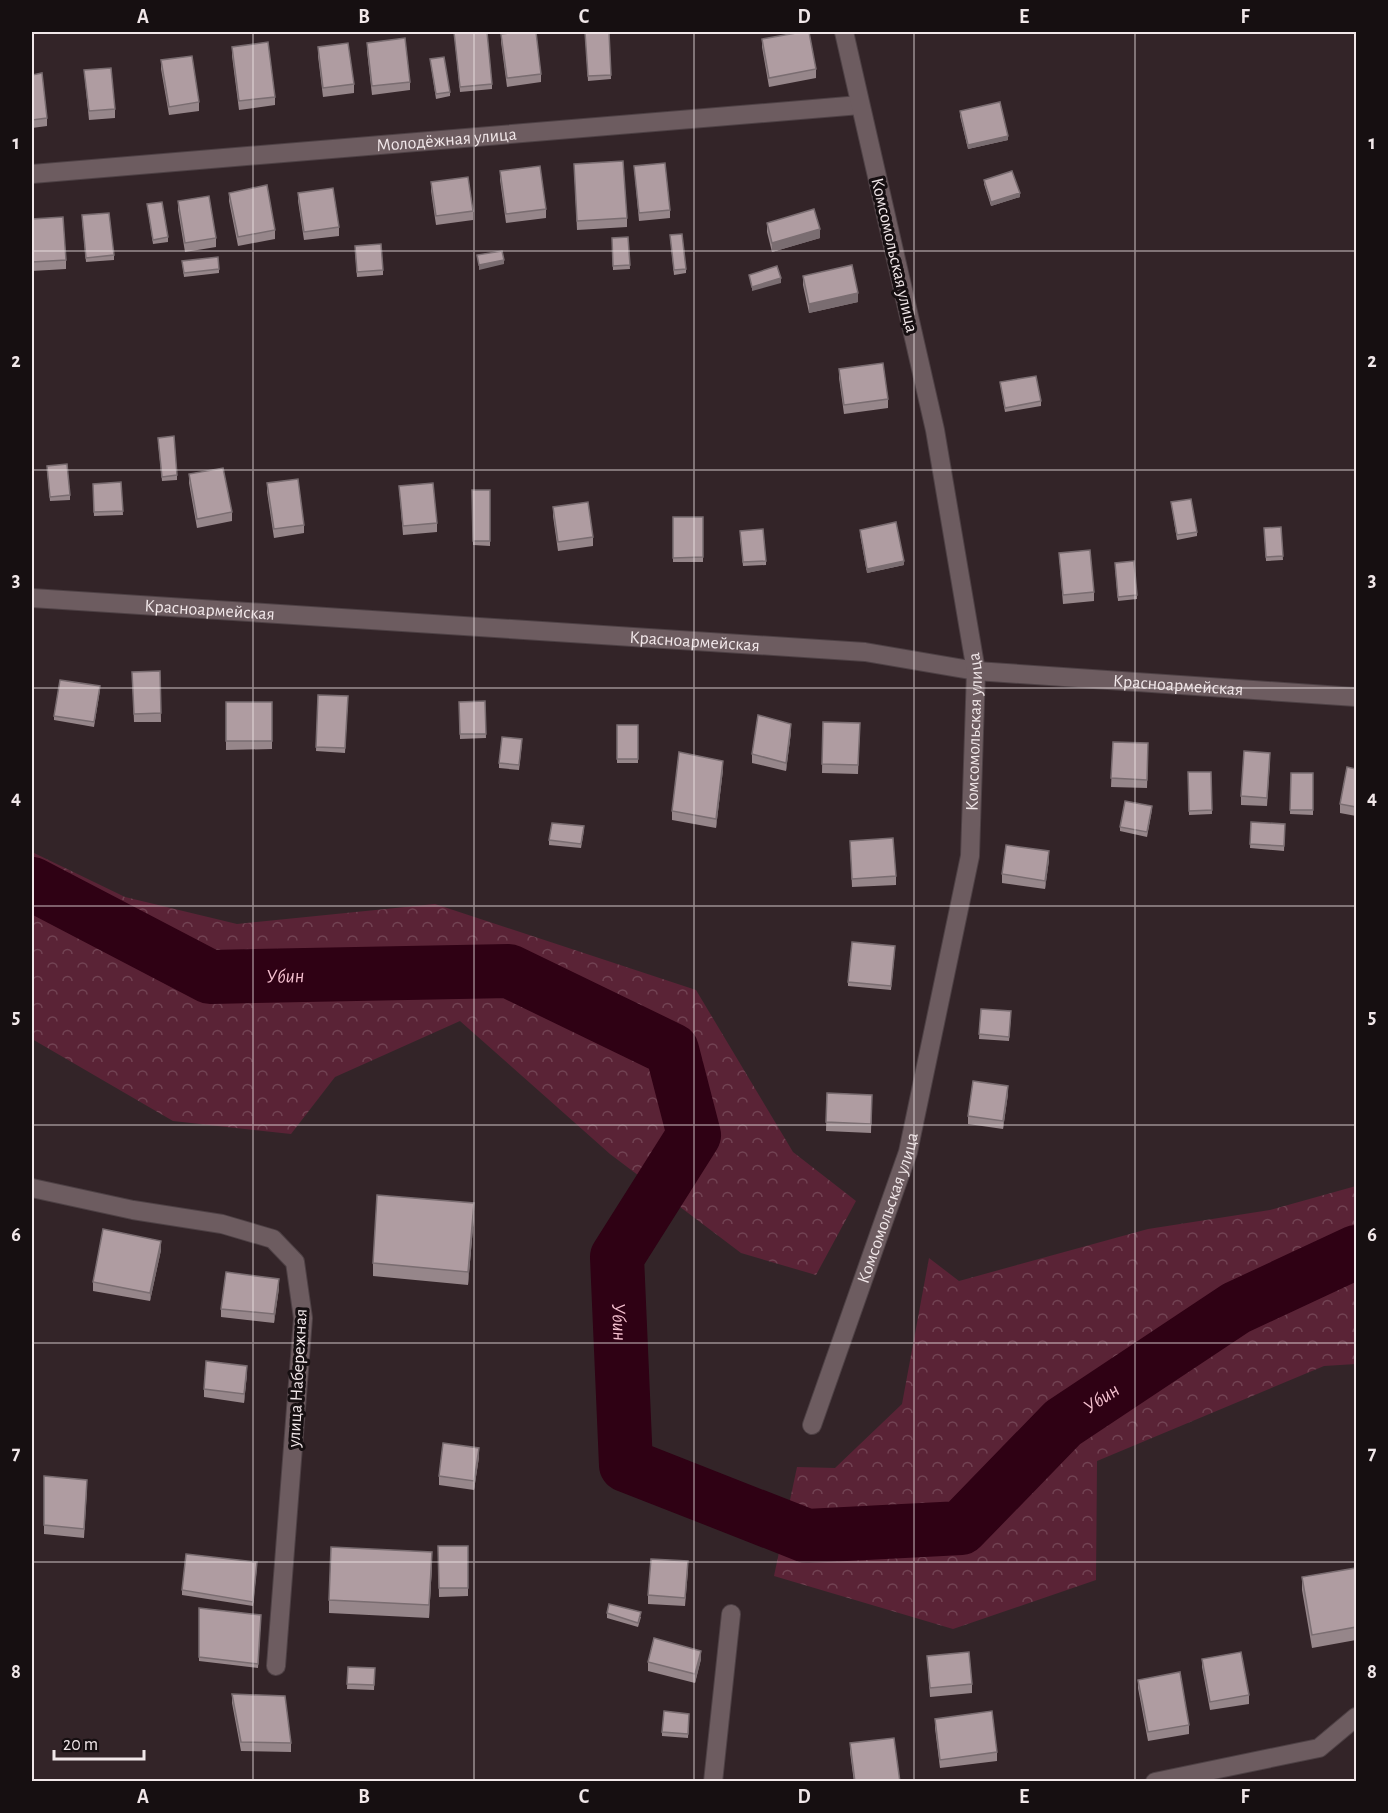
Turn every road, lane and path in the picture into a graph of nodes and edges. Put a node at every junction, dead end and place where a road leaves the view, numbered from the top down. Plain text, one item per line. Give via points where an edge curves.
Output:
1 (844, 32) edge
2 (860, 105) junction
3 (32, 174) edge
4 (32, 598) edge
5 (976, 671) junction
6 (1356, 697) edge
7 (32, 1188) edge
8 (812, 1425) dead end
9 (731, 1614) dead end
10 (276, 1666) dead end
11 (1356, 1717) edge
12 (713, 1782) edge
13 (1155, 1782) edge

1 - 2 street, Комсомольская улица
2 - 3 street, Молодёжная улица
2 - 5 street, Комсомольская улица via 935,430
4 - 5 street, Красноармейская via 865,652
5 - 6 street, Красноармейская
5 - 8 street, Комсомольская улица via 970,856 908,1152
7 - 10 street, улица Набережная via 222,1224 273,1239 296,1262 303,1318
9 - 12 street
11 - 13 street via 1319,1748

